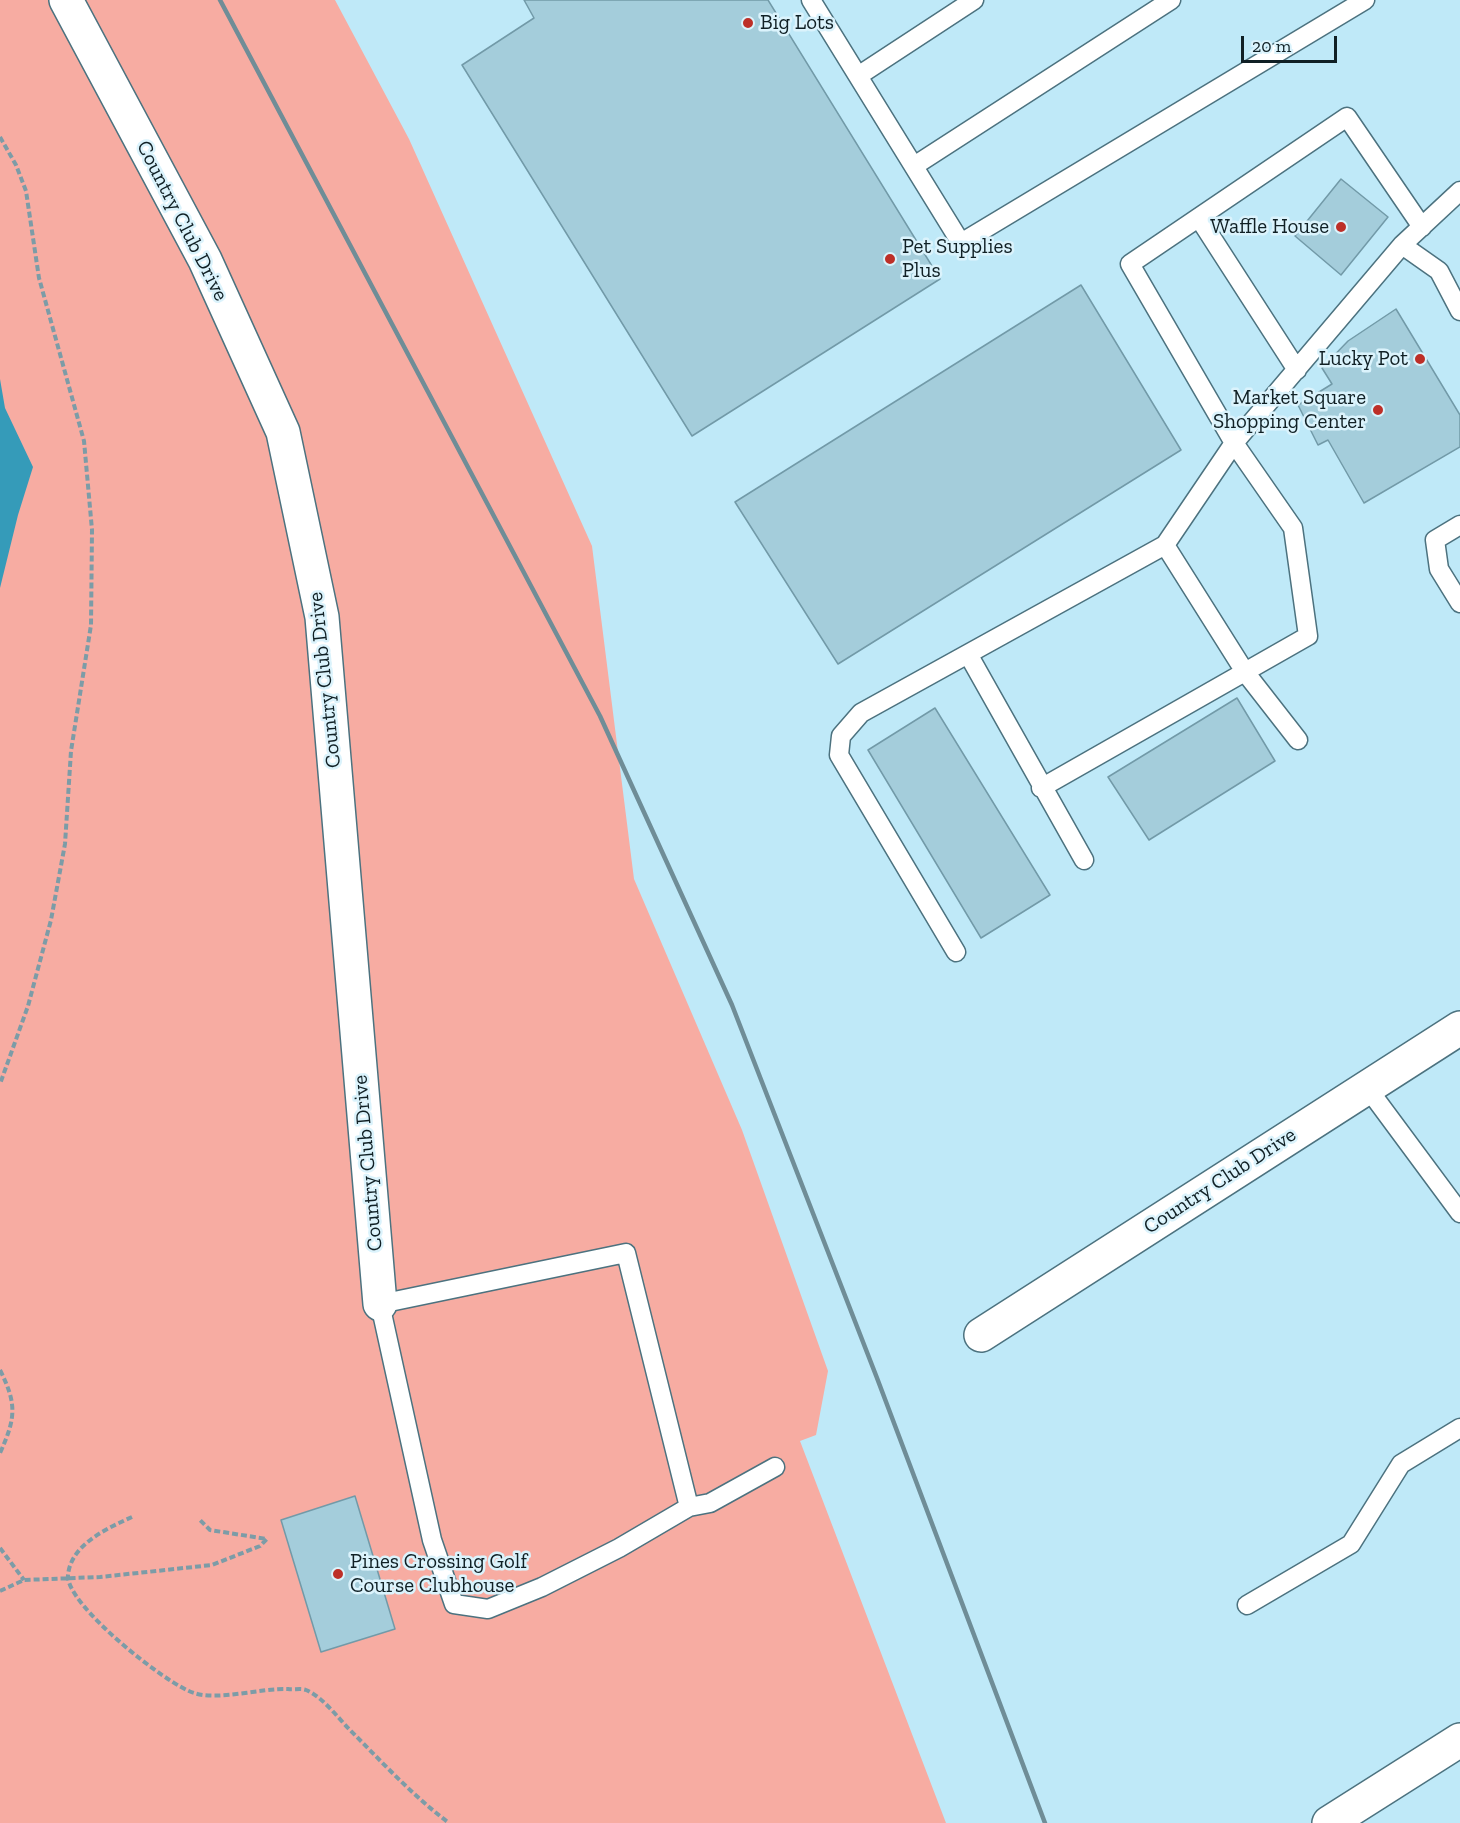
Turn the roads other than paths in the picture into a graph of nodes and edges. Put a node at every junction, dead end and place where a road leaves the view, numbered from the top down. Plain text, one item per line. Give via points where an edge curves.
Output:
1 (66, 0) edge
2 (811, 0) edge
3 (974, 0) edge
4 (1171, 0) edge
5 (1365, 0) edge
6 (858, 76) junction
7 (914, 166) junction
8 (1460, 191) edge
9 (1199, 218) junction
10 (1422, 227) junction
11 (1402, 245) junction
12 (1460, 311) edge
13 (1297, 370) junction
14 (1234, 443) junction
15 (1460, 525) edge
16 (1165, 545) junction
17 (1460, 603) edge
18 (968, 654) junction
19 (1245, 672) junction
20 (1298, 740) dead end
21 (1041, 788) junction
22 (1083, 860) dead end
23 (956, 952) dead end
24 (1460, 1028) edge
25 (1366, 1086) junction
26 (1460, 1213) edge
27 (380, 1304) junction
28 (981, 1335) dead end
29 (1460, 1428) edge
30 (775, 1467) dead end
31 (689, 1507) junction
32 (1247, 1605) dead end
33 (1460, 1740) edge
34 (1329, 1823) edge

1 - 27 street, Country Club Drive via 205,260 283,432 322,617
2 - 6 lane
3 - 6 lane
4 - 7 lane
5 - 7 lane via 961,243
6 - 7 lane
8 - 10 lane
9 - 10 lane via 1347,117
9 - 13 lane
9 - 14 lane via 1130,264
10 - 11 lane
11 - 12 lane via 1439,272
11 - 13 lane
13 - 14 lane
14 - 16 lane
14 - 19 lane via 1293,528 1308,636
15 - 17 lane via 1435,540 1439,569
16 - 18 lane
16 - 19 lane
18 - 21 lane
18 - 23 lane via 861,713 841,736 839,755
19 - 20 lane
19 - 21 lane
21 - 22 lane
24 - 25 street, Country Club Drive
25 - 26 lane
25 - 28 street, Country Club Drive
27 - 31 lane via 626,1253
27 - 31 lane via 432,1540 454,1604 488,1609 619,1548
29 - 32 lane via 1401,1464 1351,1544
30 - 31 lane via 710,1503
33 - 34 street

